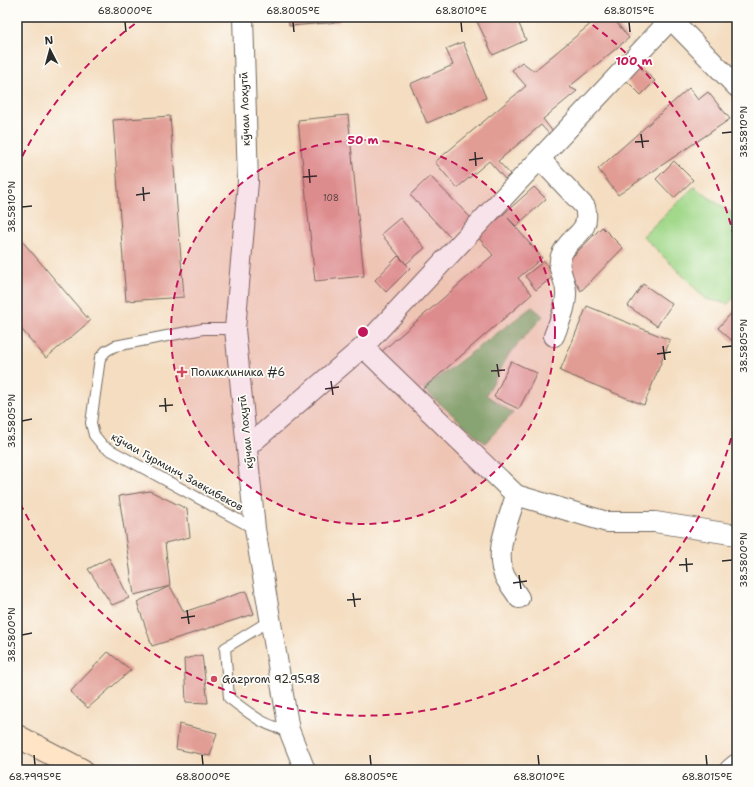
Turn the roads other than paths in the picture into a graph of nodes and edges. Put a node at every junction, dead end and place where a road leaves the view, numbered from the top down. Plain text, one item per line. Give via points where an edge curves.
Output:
1 (243, 17) edge
2 (670, 18) edge
3 (737, 86) edge
4 (540, 158) junction
5 (235, 329) junction
6 (554, 336) dead end
7 (363, 347) junction
8 (247, 447) junction
9 (516, 495) junction
10 (255, 529) junction
11 (737, 535) edge
12 (519, 598) dead end
13 (270, 622) junction
14 (289, 730) junction
15 (17, 736) edge
16 (737, 764) edge
17 (82, 770) edge
18 (305, 770) edge
19 (731, 770) edge

1 - 5 street, кӯчаи Лоҳутӣ via 248,182
2 - 3 street
2 - 4 street
4 - 6 street via 585,207 588,217 586,226 561,256 560,273 566,297
4 - 7 street
5 - 8 street, кӯчаи Лоҳутӣ
5 - 10 lane, кӯчаи Гурминҷ Завқибеков via 203,329 115,346 106,351 100,358 91,423 94,435 103,446
7 - 8 street
7 - 9 street
8 - 10 street, кӯчаи Лоҳутӣ
9 - 11 street via 607,522 655,522
9 - 12 street via 501,550 501,562 505,577
10 - 13 street, кӯчаи Лоҳутӣ
13 - 14 street, кӯчаи Лоҳутӣ
13 - 14 lane via 225,648 229,698 248,714 276,728
14 - 18 street, кӯчаи Лоҳутӣ
15 - 17 main road
16 - 19 street

